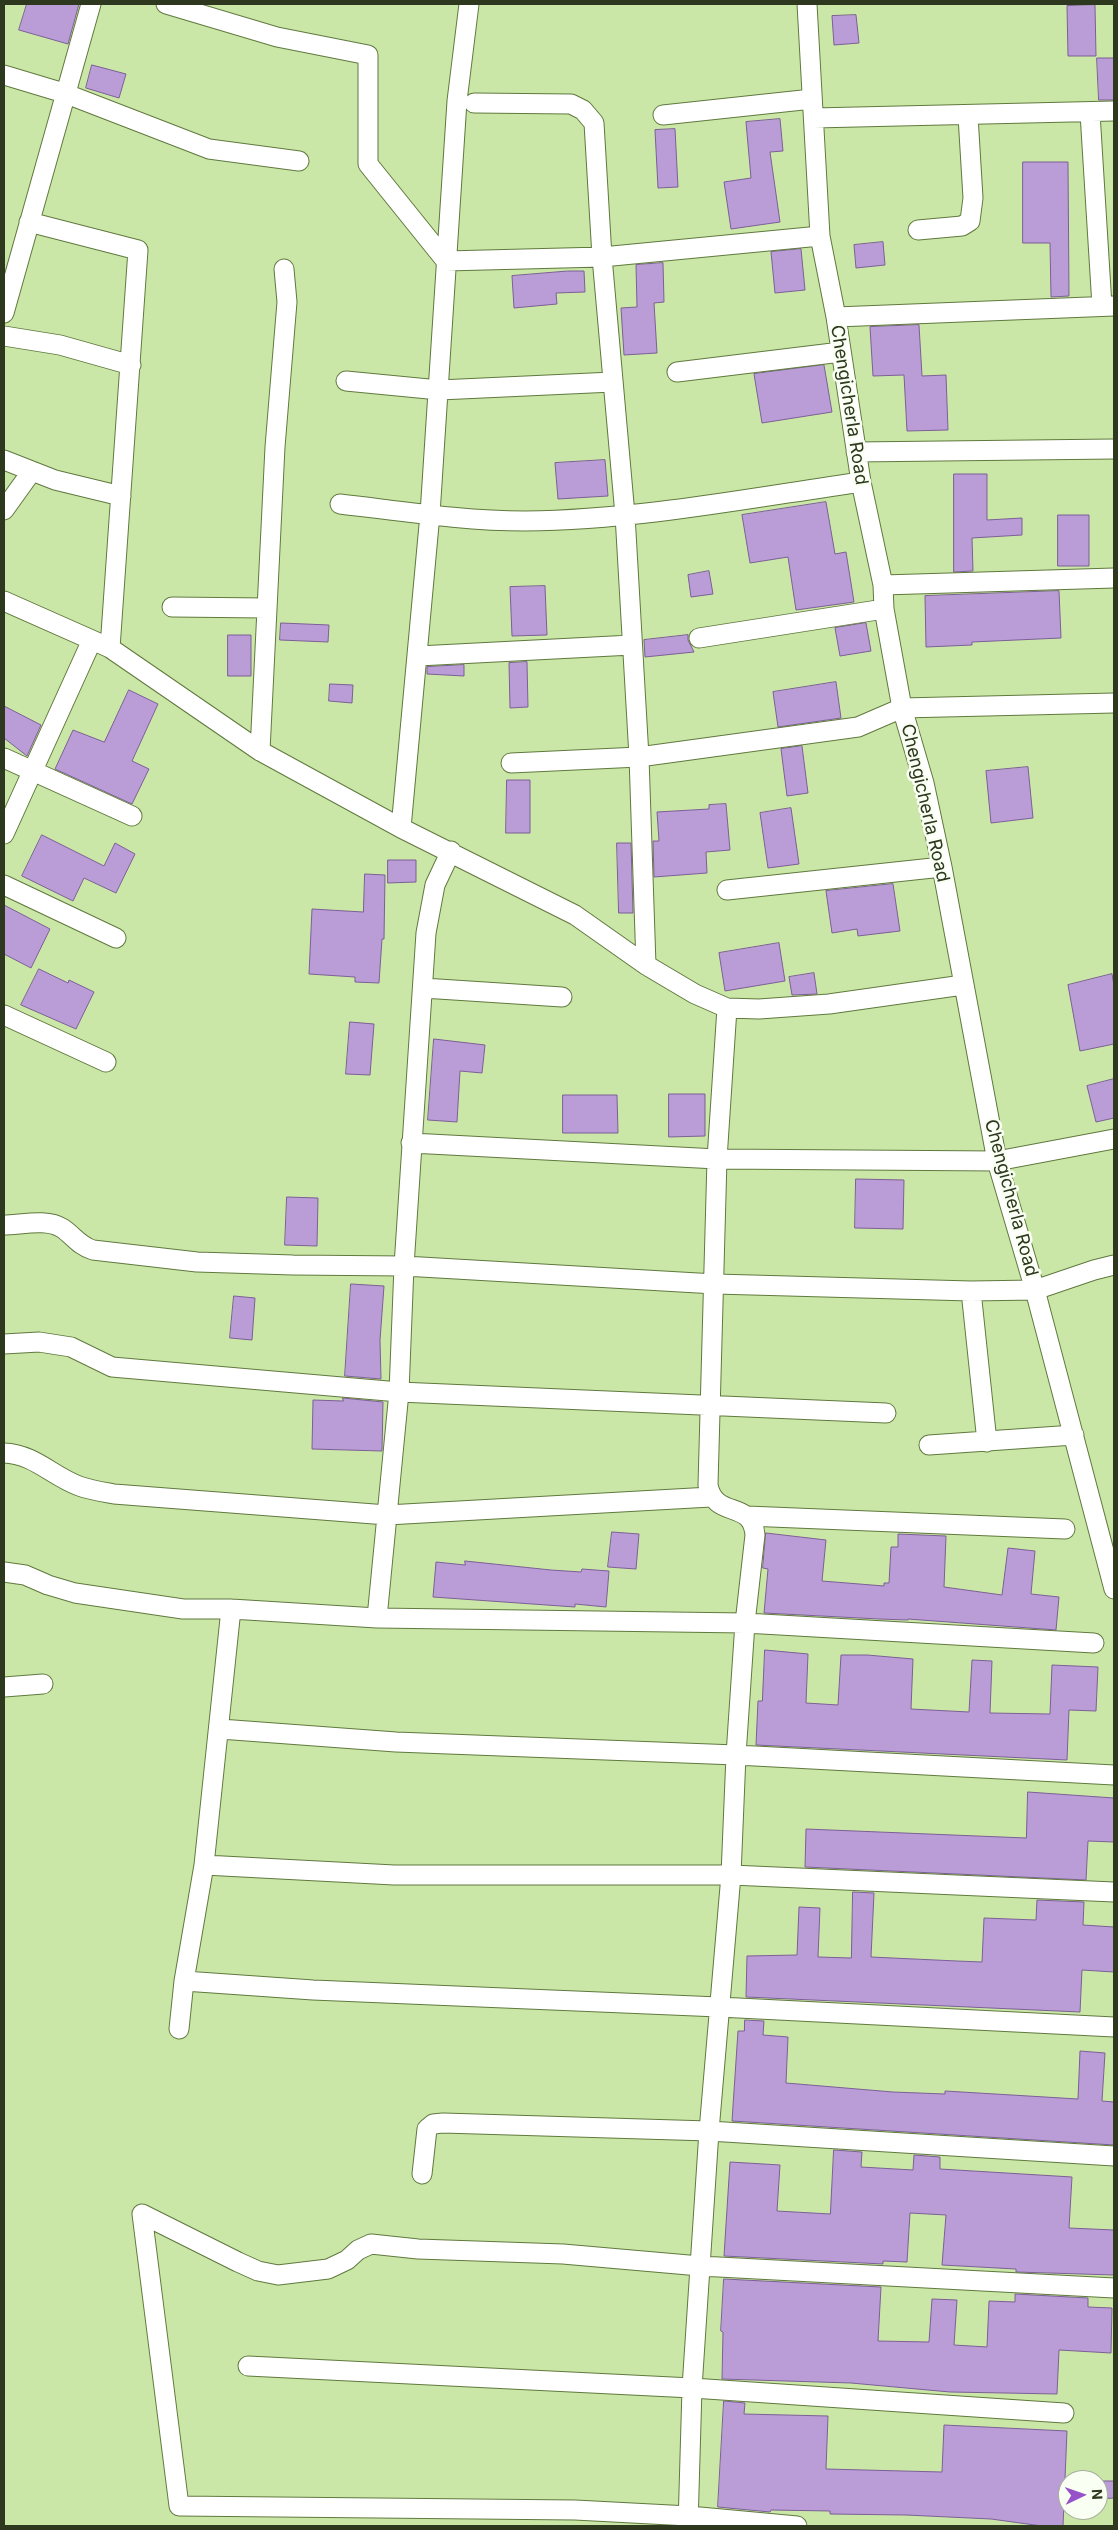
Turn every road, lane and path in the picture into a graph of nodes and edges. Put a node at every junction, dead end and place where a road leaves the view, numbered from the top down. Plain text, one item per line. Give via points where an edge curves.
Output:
1 (91, 4) edge
2 (166, 4) edge
3 (469, 4) edge
4 (807, 4) edge
5 (4, 75) edge
6 (64, 93) junction
7 (812, 99) junction
8 (474, 103) dead end
9 (1114, 111) edge
10 (1090, 113) junction
11 (663, 115) dead end
12 (968, 116) junction
13 (814, 118) junction
14 (299, 161) dead end
15 (29, 222) junction
16 (918, 230) dead end
17 (820, 236) junction
18 (602, 258) junction
19 (446, 261) junction
20 (284, 269) dead end
21 (1108, 306) edge
22 (4, 313) edge
23 (836, 317) junction
24 (4, 336) edge
25 (841, 352) junction
26 (131, 365) junction
27 (677, 372) dead end
28 (346, 381) dead end
29 (613, 382) junction
30 (439, 390) junction
31 (1114, 449) edge
32 (856, 452) junction
33 (4, 460) edge
34 (32, 471) junction
35 (861, 482) junction
36 (121, 496) junction
37 (340, 504) dead end
38 (4, 510) edge
39 (430, 514) junction
40 (625, 515) junction
41 (1114, 578) edge
42 (883, 585) junction
43 (4, 601) edge
44 (172, 607) dead end
45 (266, 608) junction
46 (884, 609) junction
47 (698, 638) dead end
48 (101, 644) junction
49 (632, 645) junction
50 (418, 656) junction
51 (1114, 703) edge
52 (902, 708) junction
53 (260, 751) junction
54 (639, 757) junction
55 (4, 758) edge
56 (511, 763) dead end
57 (33, 771) junction
58 (132, 816) dead end
59 (401, 828) junction
60 (4, 834) edge
61 (451, 851) junction
62 (942, 867) junction
63 (4, 885) edge
64 (727, 890) dead end
65 (116, 938) dead end
66 (646, 966) junction
67 (963, 985) junction
68 (423, 988) junction
69 (562, 997) dead end
70 (727, 1008) junction
71 (4, 1015) edge
72 (106, 1062) dead end
73 (1114, 1139) edge
74 (411, 1143) junction
75 (717, 1159) junction
76 (997, 1161) junction
77 (4, 1225) edge
78 (404, 1266) junction
79 (1114, 1266) edge
80 (715, 1284) junction
81 (1035, 1290) junction
82 (971, 1292) junction
83 (4, 1344) edge
84 (399, 1392) junction
85 (709, 1407) junction
86 (886, 1413) dead end
87 (1074, 1435) junction
88 (987, 1442) junction
89 (928, 1445) dead end
90 (4, 1453) edge
91 (711, 1497) junction
92 (387, 1514) junction
93 (747, 1516) junction
94 (1065, 1529) dead end
95 (4, 1572) edge
96 (1114, 1589) edge
97 (231, 1609) junction
98 (376, 1618) junction
99 (746, 1622) junction
100 (1094, 1643) dead end
101 (43, 1684) dead end
102 (4, 1687) edge
103 (220, 1730) junction
104 (736, 1754) junction
105 (1114, 1774) edge
106 (204, 1864) junction
107 (731, 1875) junction
108 (1114, 1892) edge
109 (184, 1981) junction
110 (720, 2007) junction
111 (1114, 2027) edge
112 (179, 2029) dead end
113 (709, 2131) junction
114 (1114, 2156) edge
115 (422, 2174) dead end
116 (700, 2266) junction
117 (1114, 2288) edge
118 (248, 2366) dead end
119 (692, 2388) junction
120 (1064, 2413) dead end
121 (688, 2521) edge
122 (797, 2526) edge

1 - 6 street
2 - 19 street via 277,37 368,55 368,164
3 - 19 street via 457,101
4 - 7 street, Chengicherla Road
5 - 6 street
6 - 14 street via 209,149
6 - 15 street
7 - 11 street
7 - 13 street, Chengicherla Road
8 - 18 street via 571,104 589,115 596,134
9 - 10 street
10 - 12 street
10 - 21 street
12 - 13 street
12 - 16 street via 973,198 970,222 962,226
13 - 17 street, Chengicherla Road
15 - 22 street
15 - 26 street via 138,250
17 - 18 street
17 - 23 street, Chengicherla Road
18 - 19 street
18 - 29 street
19 - 30 street
20 - 45 street via 287,302 285,347 275,447
21 - 23 street
23 - 25 street, Chengicherla Road
24 - 26 street via 60,346
25 - 27 street
25 - 32 street, Chengicherla Road
26 - 36 street
28 - 30 street
29 - 30 street
29 - 40 street
30 - 39 street
31 - 32 street
32 - 35 street, Chengicherla Road
33 - 34 street
34 - 36 street
34 - 38 street
35 - 40 street
35 - 42 street, Chengicherla Road
36 - 48 street
37 - 39 street
39 - 40 street via 524,521
39 - 50 street
40 - 49 street
41 - 42 street
42 - 46 street, Chengicherla Road
43 - 48 street
44 - 45 street
45 - 53 street
46 - 47 street
46 - 52 street, Chengicherla Road
48 - 53 street
48 - 57 street
49 - 50 street
49 - 54 street
50 - 59 street
51 - 52 street
52 - 54 street via 858,727
52 - 62 street, Chengicherla Road via 924,783
53 - 59 street
54 - 56 street
54 - 66 street
55 - 57 street
57 - 58 street
57 - 60 street
59 - 61 street
61 - 66 street via 575,915
61 - 68 street via 435,884 426,933
62 - 64 street
62 - 67 street, Chengicherla Road
63 - 65 street
66 - 70 street
67 - 70 street via 830,1004
67 - 76 street, Chengicherla Road
68 - 69 street
68 - 74 street
70 - 75 street
71 - 72 street
73 - 76 street
74 - 75 street
74 - 78 street
75 - 76 street
75 - 80 street
76 - 81 street, Chengicherla Road
77 - 78 street via 52,1224 62,1227 83,1247 93,1250 197,1262
78 - 80 street
78 - 84 street
79 - 81 street
80 - 82 street
80 - 85 street
81 - 82 street
81 - 87 street, Chengicherla Road
82 - 88 street
83 - 84 street via 39,1342 70,1347 112,1367
84 - 85 street
84 - 92 street
85 - 86 street
85 - 91 street via 708,1485
87 - 88 street
87 - 96 street, Chengicherla Road
88 - 89 street
90 - 92 street via 34,1459 54,1474 79,1486 114,1494
91 - 92 street
91 - 93 street
92 - 98 street
93 - 94 street
93 - 99 street via 754,1524 755,1535
95 - 97 street via 25,1575 48,1586 75,1593 105,1598 183,1609
97 - 98 street
97 - 103 street
98 - 99 street
99 - 100 street
99 - 104 street
101 - 102 street
103 - 104 street via 396,1742
103 - 106 street
104 - 105 street
104 - 107 street
106 - 107 street via 394,1875
106 - 109 street
107 - 108 street
107 - 110 street
109 - 110 street via 313,1990
109 - 112 street
110 - 111 street
110 - 113 street
113 - 114 street
113 - 115 street via 433,2124 427,2129 424,2140
113 - 116 street
116 - 117 street
116 - 119 street
116 - 121 street via 563,2254 418,2249 371,2244 328,2269 278,2275 244,2265 142,2214 178,2506 575,2510
118 - 119 street
119 - 120 street
119 - 121 street
121 - 122 street

